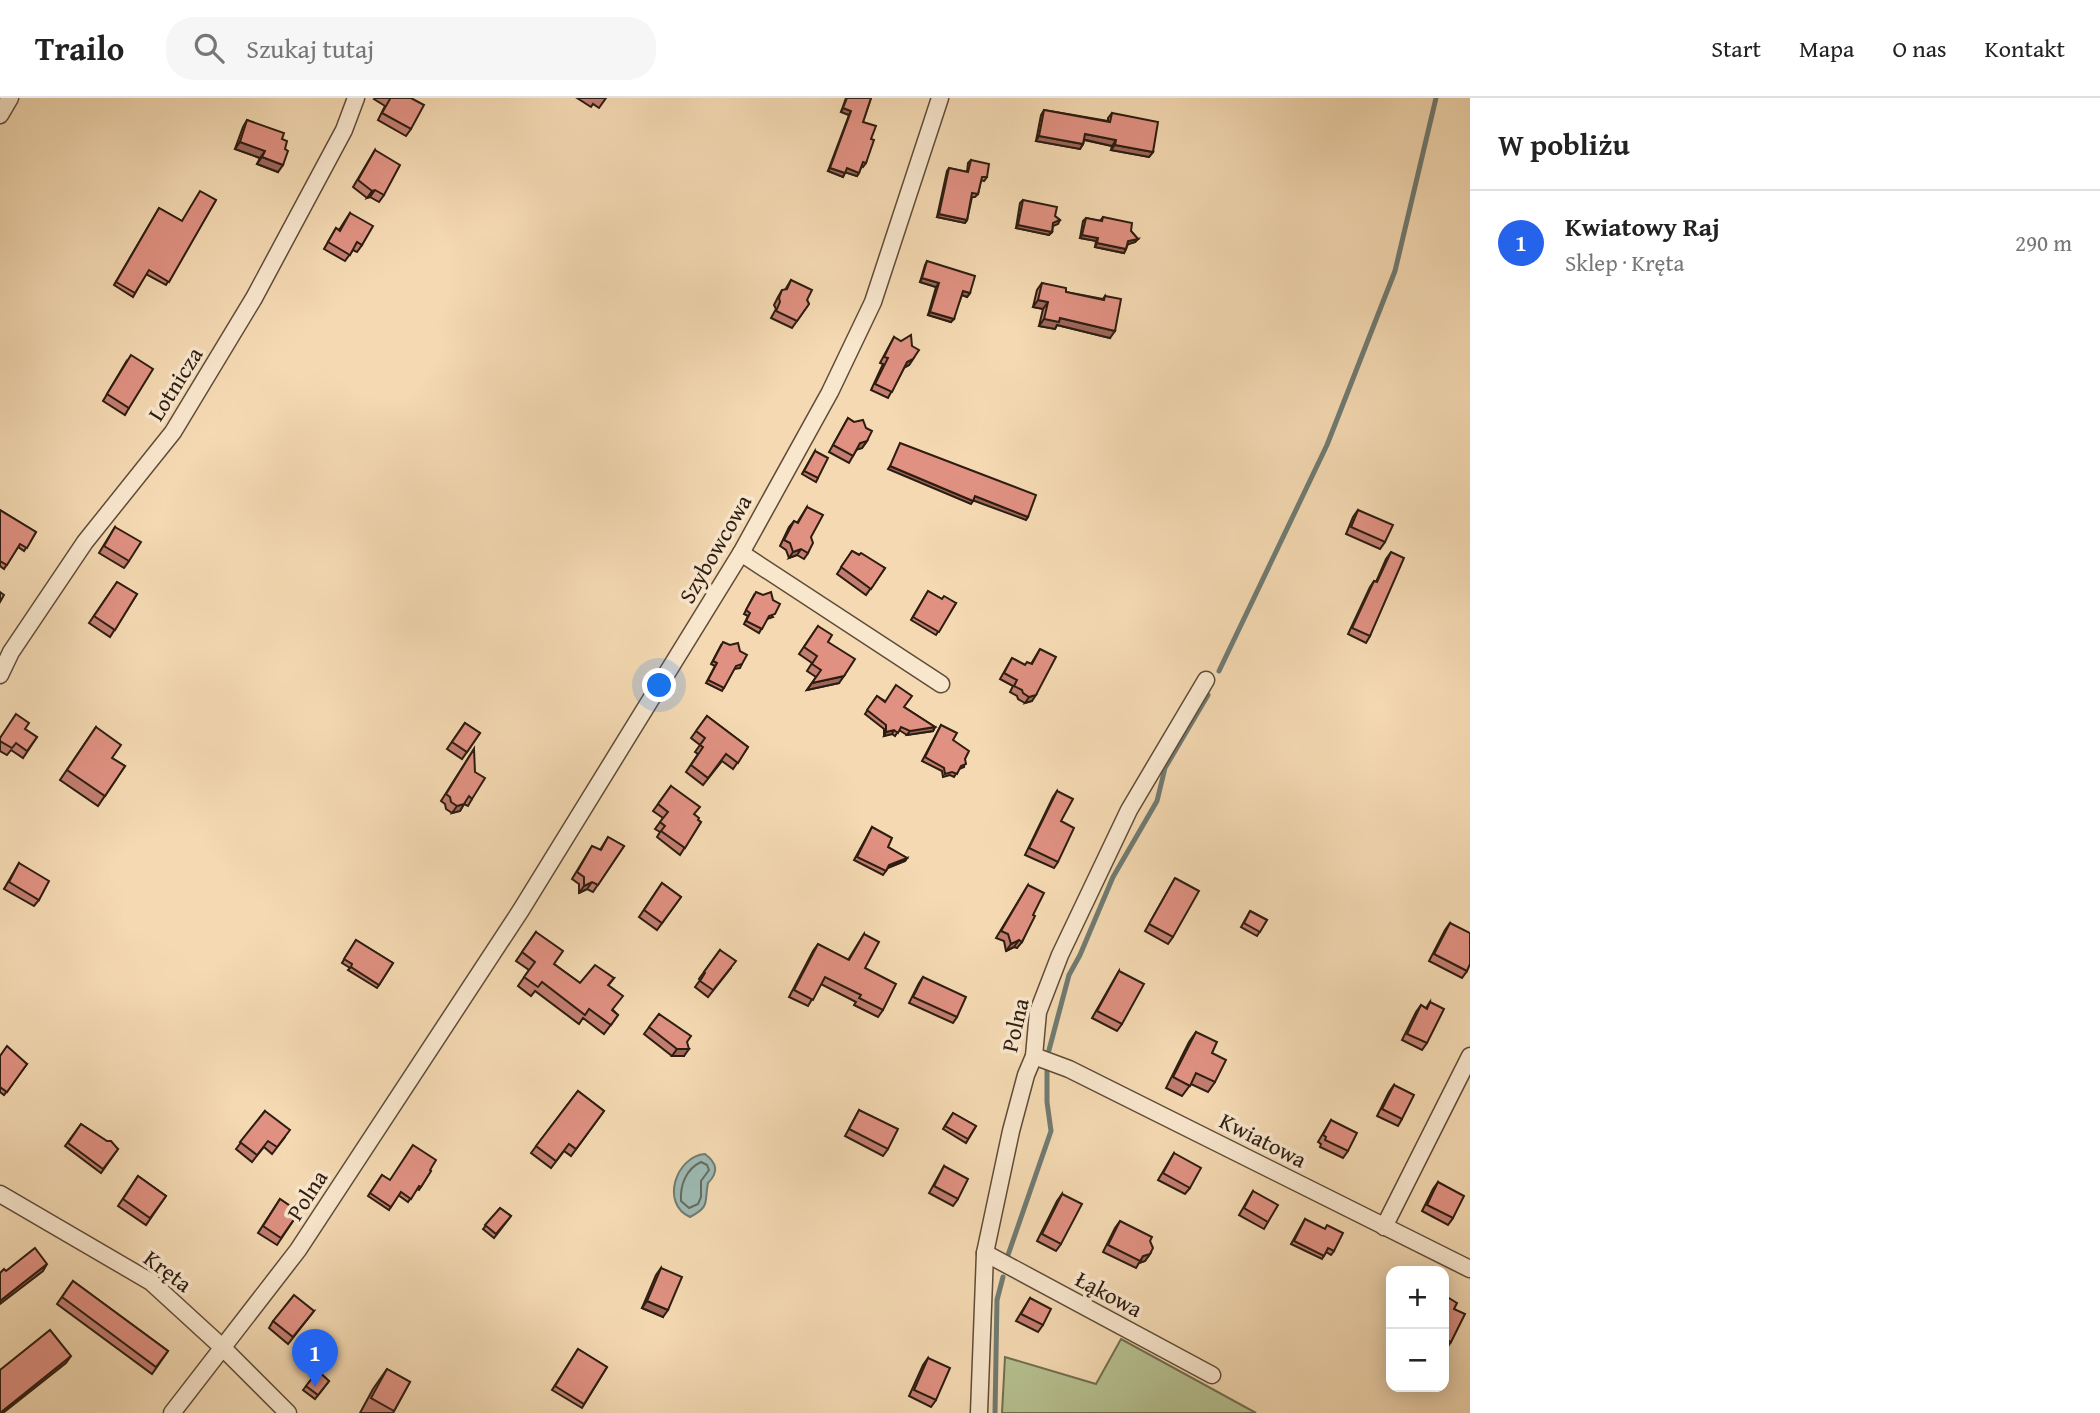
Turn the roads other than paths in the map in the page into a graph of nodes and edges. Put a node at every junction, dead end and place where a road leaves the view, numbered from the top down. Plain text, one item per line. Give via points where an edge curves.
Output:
1 (9, 98) edge
2 (356, 98) edge
3 (938, 99) edge
4 (0, 114) edge
5 (741, 553) junction
6 (0, 675) edge
7 (1206, 680) dead end
8 (941, 684) dead end
9 (467, 992) joint
10 (1034, 1056) junction
11 (1470, 1056) edge
12 (3, 1200) edge
13 (1384, 1227) junction
14 (985, 1253) junction
15 (1470, 1269) edge
16 (222, 1346) junction
17 (1212, 1375) dead end
18 (172, 1413) edge
19 (288, 1413) edge
20 (979, 1413) edge

1 - 4 street
2 - 6 street, Lotnicza via 344,130 254,298 173,432 85,542
3 - 5 street, Szybowcowa via 873,302 830,392
5 - 8 street
5 - 9 street, Szybowcowa
7 - 10 street, Polna via 1129,810 1060,955 1038,1012
9 - 16 street, Polna via 298,1250
10 - 13 street, Kwiatowa via 1069,1069
10 - 14 street, Polna
11 - 13 street
12 - 16 street, Kręta via 151,1282
13 - 15 street, Kwiatowa
14 - 17 street, Łąkowa
14 - 20 street, Polna
16 - 18 street, Polna
16 - 19 street, Kręta

